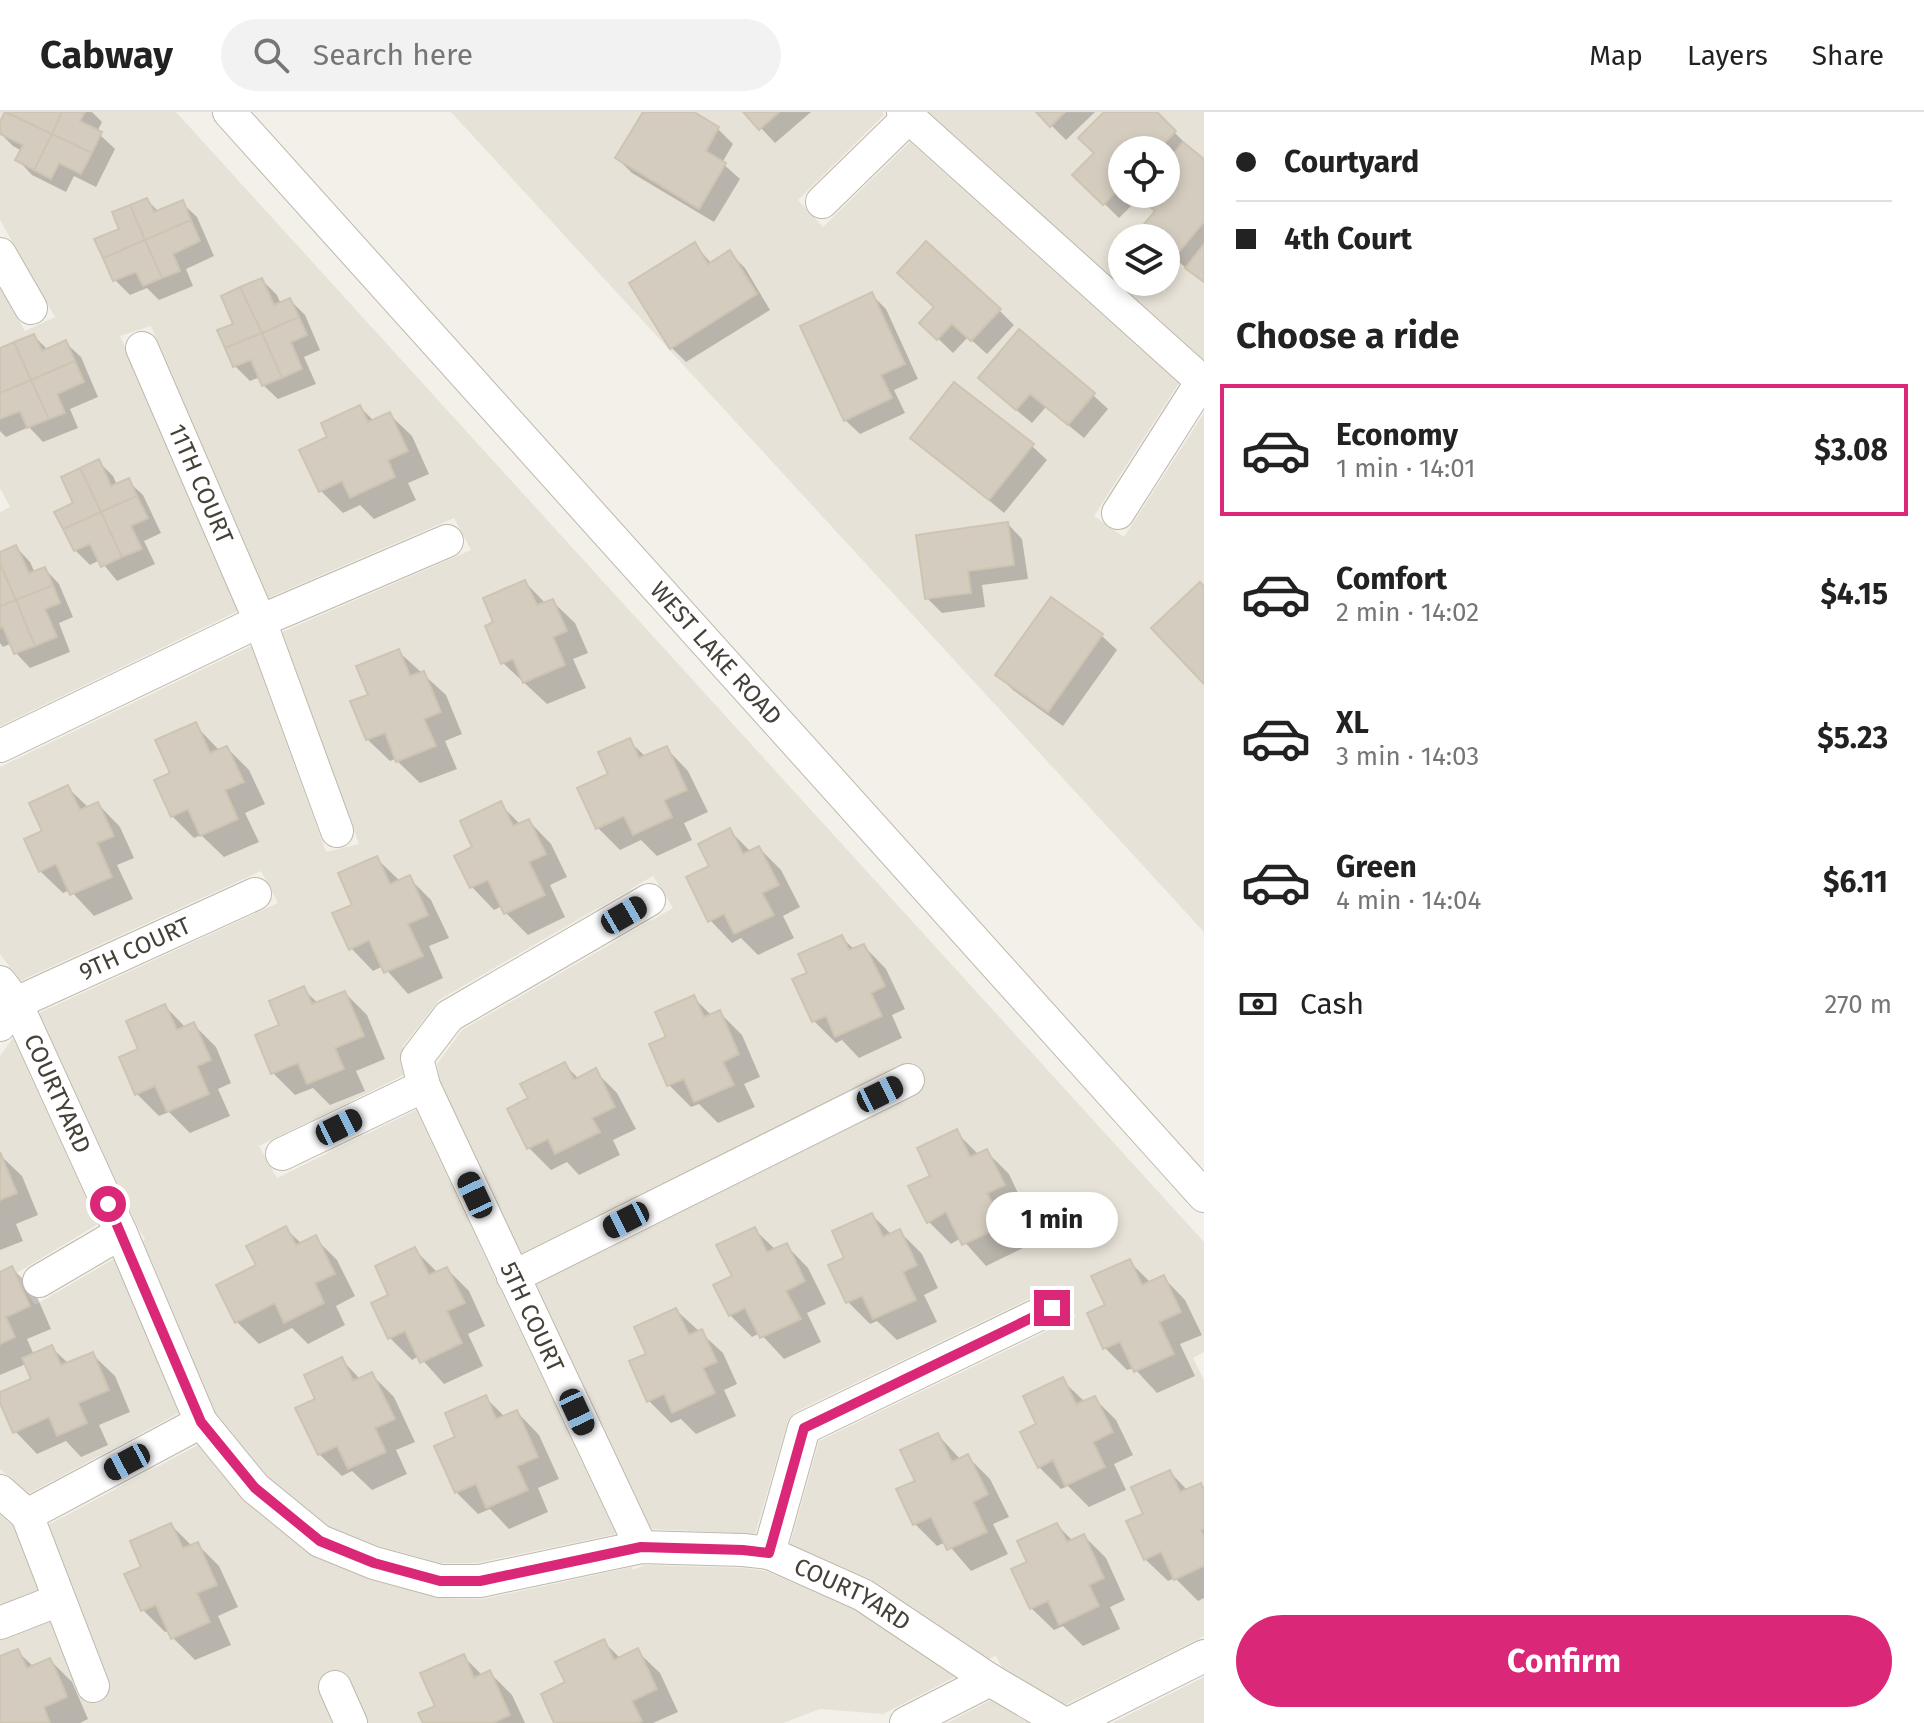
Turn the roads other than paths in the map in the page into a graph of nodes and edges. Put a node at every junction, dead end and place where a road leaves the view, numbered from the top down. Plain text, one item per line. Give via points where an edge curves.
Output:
1 (229, 112) edge
2 (906, 115) edge
3 (822, 202) dead end
4 (0, 254) edge
5 (31, 308) dead end
6 (142, 348) dead end
7 (1203, 382) edge
8 (1118, 513) dead end
9 (447, 541) dead end
10 (260, 621) junction
11 (0, 746) edge
12 (337, 831) dead end
13 (255, 894) dead end
14 (649, 900) dead end
15 (5, 1003) edge
16 (908, 1080) dead end
17 (424, 1086) junction
18 (282, 1154) dead end
19 (1204, 1196) edge
20 (121, 1233) junction
21 (513, 1277) junction
22 (39, 1281) dead end
23 (1052, 1308) dead end
24 (201, 1422) junction
25 (0, 1491) edge
26 (27, 1515) junction
27 (641, 1547) junction
28 (769, 1553) junction
29 (59, 1600) junction
30 (0, 1623) edge
31 (1204, 1656) edge
32 (990, 1680) junction
33 (93, 1686) dead end
34 (335, 1687) dead end
35 (351, 1723) edge
36 (906, 1723) edge
37 (1063, 1723) edge
38 (1070, 1723) edge

1 - 19 street, WEST LAKE ROAD
2 - 3 street
2 - 7 street
4 - 5 street
6 - 10 street, 11TH COURT
7 - 8 street
9 - 10 street
10 - 11 street
10 - 12 street, 11TH COURT
13 - 15 street, 9TH COURT
14 - 17 street, 5TH COURT via 449,1016 417,1058
15 - 20 street, COURTYARD
16 - 21 street
17 - 18 street
17 - 21 street, 5TH COURT
20 - 22 street
20 - 24 street, COURTYARD
21 - 27 street, 5TH COURT
23 - 28 street via 804,1428
24 - 26 street
24 - 27 street, COURTYARD via 255,1488 320,1541 374,1563 440,1581 480,1581
25 - 26 street
26 - 29 street
27 - 28 street, COURTYARD
28 - 32 street, COURTYARD via 863,1595
29 - 30 street
29 - 33 street
31 - 38 street
32 - 36 street
32 - 37 street, COURTYARD
34 - 35 street

